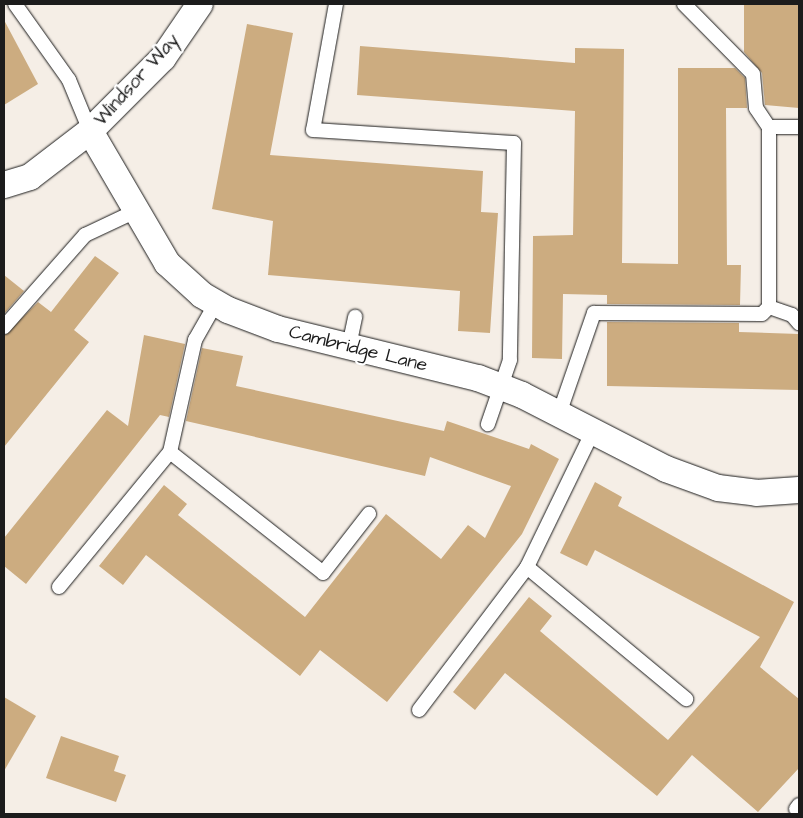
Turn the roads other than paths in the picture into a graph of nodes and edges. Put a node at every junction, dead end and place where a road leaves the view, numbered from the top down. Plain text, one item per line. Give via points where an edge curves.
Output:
1 (14, 4) edge
2 (200, 4) edge
3 (336, 4) edge
4 (684, 4) edge
5 (769, 127) junction
6 (799, 127) edge
7 (90, 131) junction
8 (4, 185) edge
9 (136, 211) junction
10 (216, 303) junction
11 (769, 307) junction
12 (355, 317) dead end
13 (799, 323) edge
14 (4, 327) edge
15 (349, 346) junction
16 (500, 387) junction
17 (559, 414) junction
18 (488, 424) dead end
19 (592, 432) junction
20 (170, 452) junction
21 (799, 490) edge
22 (369, 514) dead end
23 (527, 568) junction
24 (59, 587) dead end
25 (686, 699) dead end
26 (419, 710) dead end

1 - 7 lane via 69,80
2 - 7 street, Windsor Way via 162,58
3 - 16 lane via 314,130 514,143 510,360
4 - 5 lane via 753,74 756,108
5 - 6 lane
5 - 11 lane
7 - 8 street via 30,177
7 - 9 street, Cambridge Lane
9 - 10 street, Cambridge Lane via 167,263
9 - 14 lane via 85,235
10 - 15 street, Cambridge Lane via 248,320
10 - 20 lane via 195,340
11 - 13 lane via 792,314
11 - 17 lane via 762,314 594,313
12 - 15 lane
15 - 16 street, Cambridge Lane
16 - 17 street, Cambridge Lane
16 - 18 lane
17 - 19 street, Cambridge Lane
19 - 21 street, Cambridge Lane via 666,469 718,488 756,493
19 - 23 lane
20 - 22 lane via 323,573
20 - 24 lane
23 - 25 lane
23 - 26 lane

